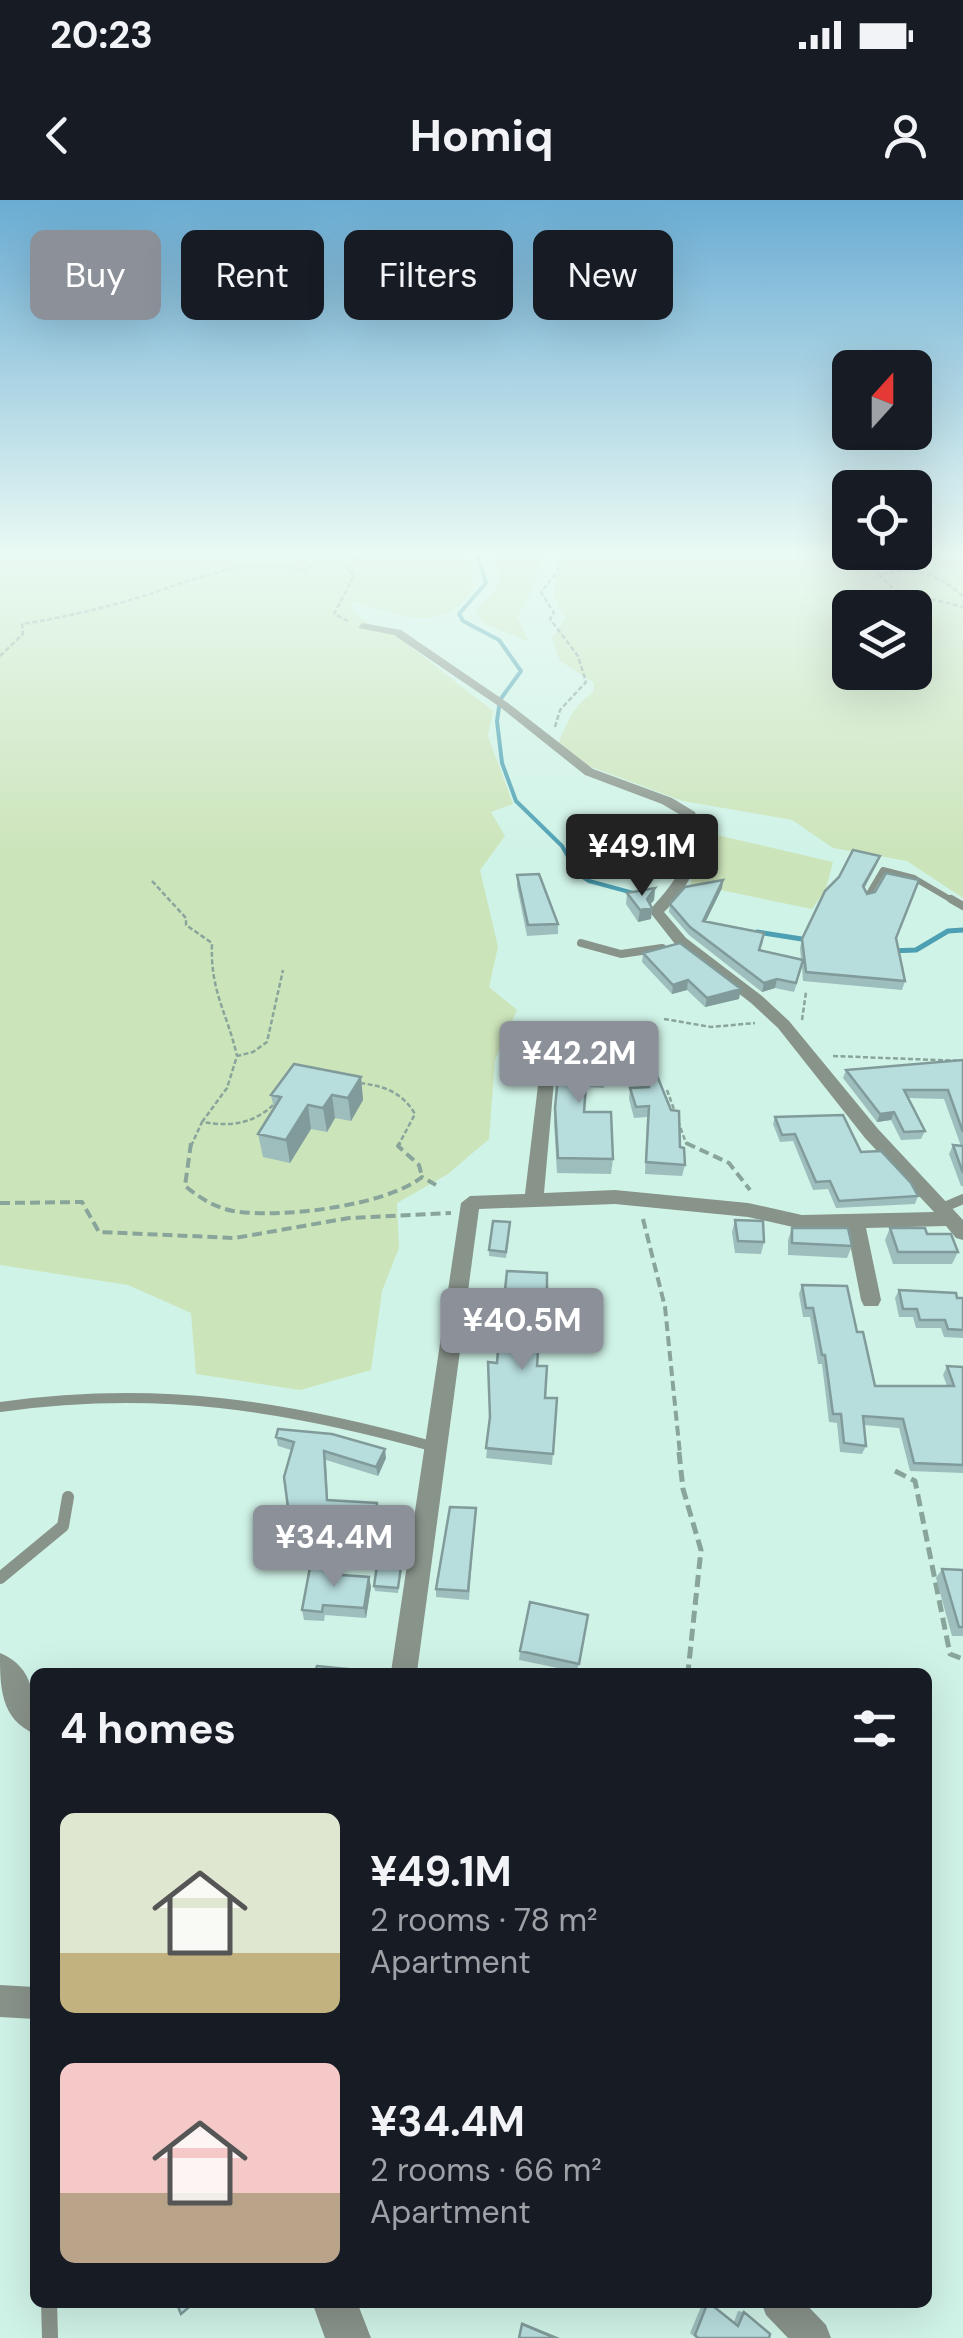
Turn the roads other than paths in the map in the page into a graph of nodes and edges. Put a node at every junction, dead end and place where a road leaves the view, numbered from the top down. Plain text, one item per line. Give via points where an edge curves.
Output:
1 (430, 655) edge
2 (867, 897) edge
3 (963, 906) edge
4 (581, 943) dead end
5 (682, 943) junction
6 (546, 1081) dead end
7 (963, 1199) edge
8 (534, 1200) junction
9 (854, 1220) junction
10 (952, 1220) edge
11 (871, 1300) dead end
12 (0, 1407) edge
13 (436, 1448) junction
14 (68, 1498) dead end
15 (0, 1578) edge
16 (405, 1668) edge
17 (0, 1669) edge
18 (30, 1710) edge
19 (0, 2001) edge
20 (30, 2003) edge
21 (49, 2308) edge
22 (336, 2308) edge
23 (784, 2308) edge
24 (50, 2338) edge
25 (348, 2338) edge
26 (813, 2338) edge

1 - 5 street via 590,772 690,815 694,833 683,886 661,907
2 - 3 lane via 883,870 903,870
4 - 5 lane via 628,956
5 - 10 street via 780,1020
6 - 8 street
7 - 10 lane
8 - 9 street via 614,1197 802,1222
8 - 13 street via 470,1203
9 - 10 street
9 - 11 street
12 - 13 lane via 93,1396 198,1400 356,1424
13 - 16 street
14 - 15 lane via 63,1526
17 - 18 street
19 - 20 street
21 - 24 lane
22 - 25 street
23 - 26 street

